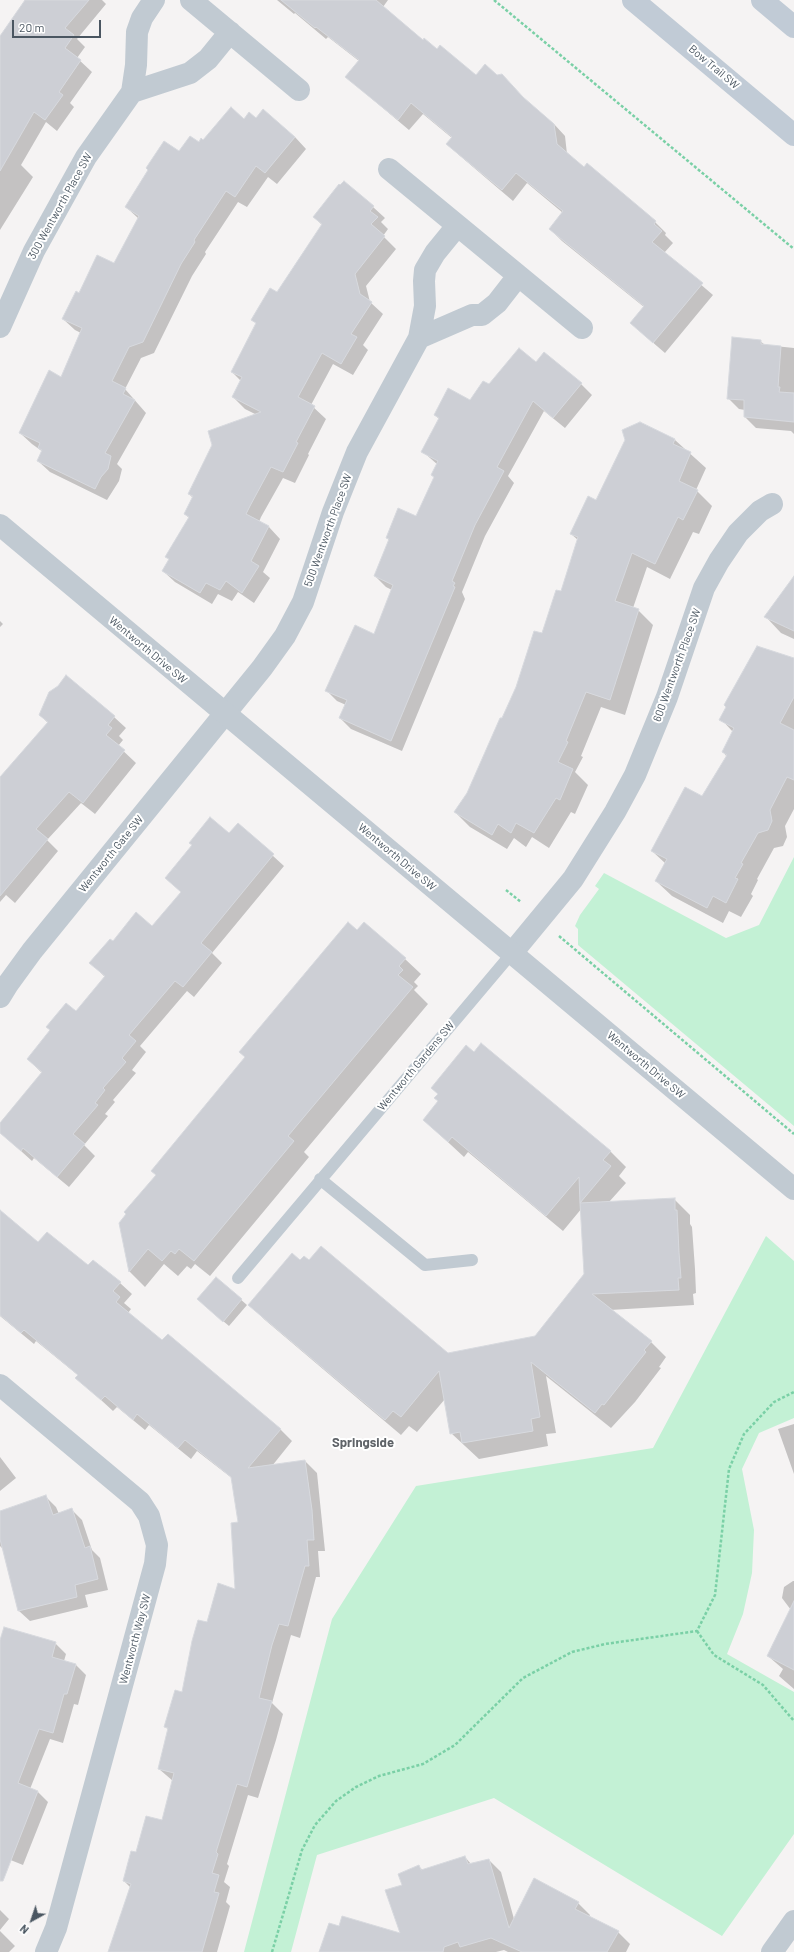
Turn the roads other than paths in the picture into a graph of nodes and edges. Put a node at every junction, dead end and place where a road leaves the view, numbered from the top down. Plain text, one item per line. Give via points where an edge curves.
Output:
1 (154, 0) edge
2 (191, 0) edge
3 (633, 0) edge
4 (762, 0) edge
5 (794, 27) edge
6 (230, 32) junction
7 (299, 90) dead end
8 (132, 92) junction
9 (794, 135) edge
10 (389, 169) dead end
11 (457, 226) junction
12 (518, 276) junction
13 (0, 327) edge
14 (582, 328) dead end
15 (419, 338) junction
16 (772, 504) dead end
17 (0, 525) edge
18 (225, 714) junction
19 (512, 953) junction
20 (0, 997) edge
21 (320, 1179) junction
22 (794, 1189) edge
23 (472, 1260) dead end
24 (238, 1278) dead end
25 (0, 1385) edge
26 (794, 1921) edge
27 (46, 1952) edge
28 (772, 1952) edge

1 - 8 street, 300 Wentworth Place SW via 142,18 137,32
2 - 6 street
3 - 9 main road, Bow Trail SW
4 - 5 main road
6 - 7 street
6 - 8 street via 208,60 190,73
8 - 13 street, 300 Wentworth Place SW via 79,171 34,251
10 - 11 street
11 - 12 street
11 - 15 street, 500 Wentworth Place SW via 425,270 425,306
12 - 14 street
12 - 15 street via 497,303 482,315 472,315
15 - 18 street, 500 Wentworth Place SW via 357,452 333,512 303,602 285,636
16 - 19 street, 600 Wentworth Place SW via 760,511 738,533 704,588 667,697 635,774 615,812 573,879
17 - 18 street, Wentworth Drive SW
18 - 19 street, Wentworth Drive SW
18 - 20 street, Wentworth Gate SW via 53,924
19 - 21 lane, Wentworth Gardens SW
19 - 22 street, Wentworth Drive SW
21 - 23 lane via 425,1265
21 - 24 lane, Wentworth Gardens SW
25 - 27 street, Wentworth Way SW via 140,1502 149,1516 157,1544 151,1580 56,1928
26 - 28 street

